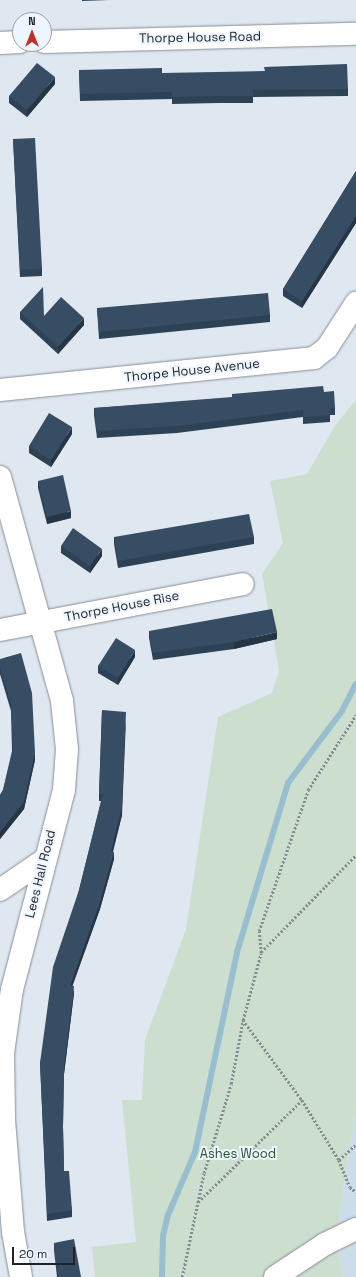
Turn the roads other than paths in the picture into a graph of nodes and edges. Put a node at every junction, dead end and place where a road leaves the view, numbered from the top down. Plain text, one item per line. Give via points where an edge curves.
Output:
1 (356, 34) edge
2 (12, 42) edge
3 (52, 42) edge
4 (0, 43) edge
5 (356, 303) edge
6 (0, 390) edge
7 (0, 477) edge
8 (243, 584) dead end
9 (41, 622) junction
10 (0, 630) edge
11 (44, 860) junction
12 (0, 890) edge
13 (356, 1211) edge
14 (356, 1229) edge
15 (336, 1238) junction
16 (21, 1277) edge
17 (275, 1277) edge

1 - 3 street, Thorpe House Road
2 - 4 street
5 - 6 street, Thorpe House Avenue via 327,348 314,358
7 - 9 street, Lees Hall Road
8 - 9 street, Thorpe House Rise
9 - 10 street, Thorpe House Rise
9 - 11 street, Lees Hall Road via 62,701 66,749 64,790
11 - 12 street
11 - 16 street, Lees Hall Road via 12,990 3,1053 4,1120 13,1232
13 - 15 street
14 - 15 street
15 - 17 street

